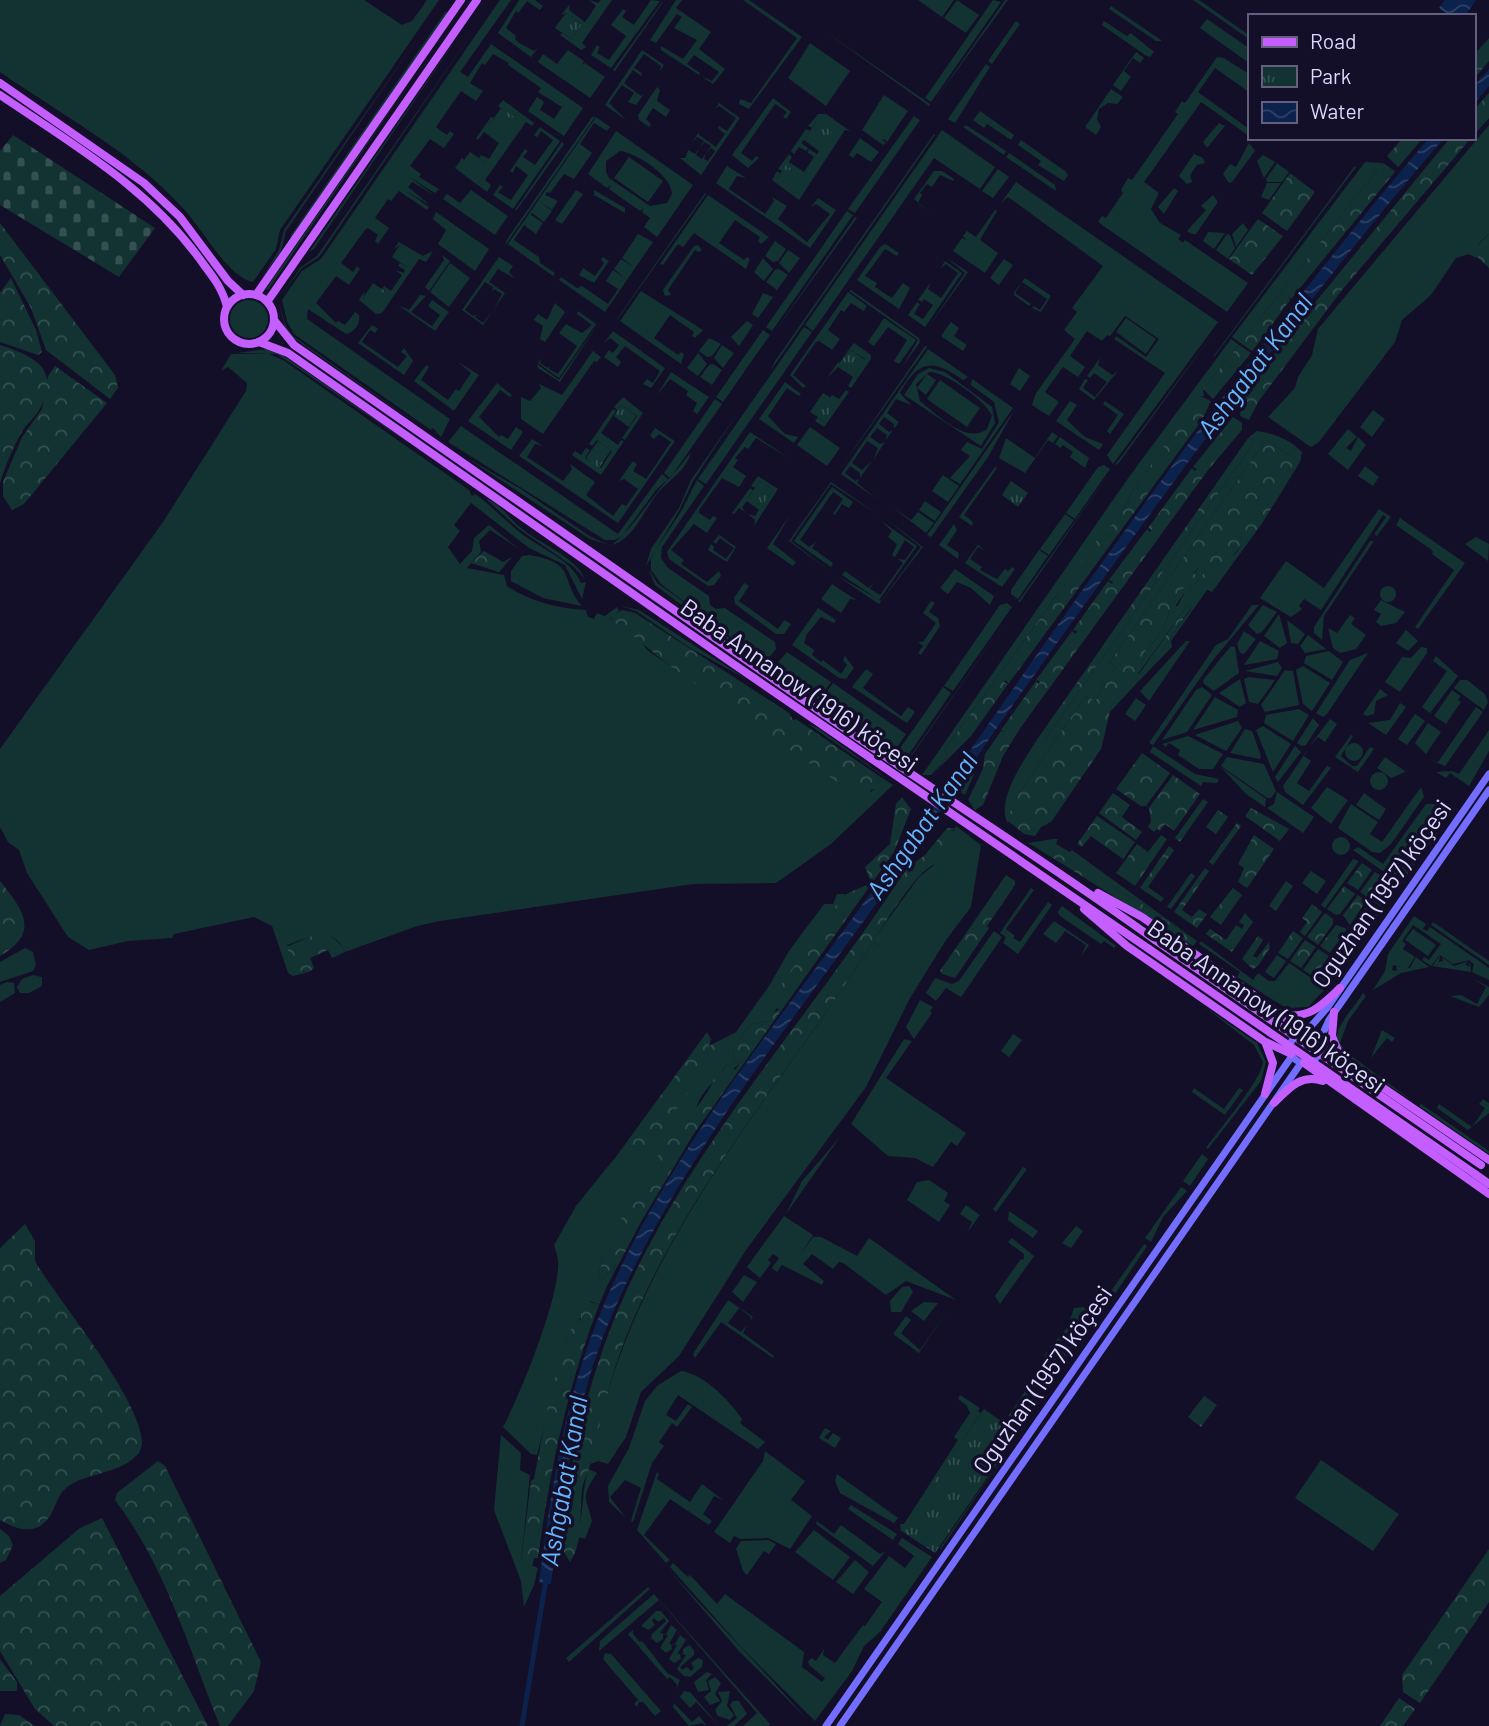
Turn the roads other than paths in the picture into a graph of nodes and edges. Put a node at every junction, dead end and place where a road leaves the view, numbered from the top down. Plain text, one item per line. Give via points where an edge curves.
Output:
1 (461, 0) edge
2 (477, 0) edge
3 (422, 57) junction
4 (433, 64) junction
5 (0, 83) edge
6 (0, 95) edge
7 (243, 295) junction
8 (256, 295) junction
9 (267, 302) junction
10 (227, 307) junction
11 (274, 320) junction
12 (259, 342) junction
13 (1489, 774) edge
14 (1489, 790) edge
15 (1070, 879) junction
16 (1066, 893) junction
17 (1340, 988) junction
18 (1335, 1012) junction
19 (1282, 1015) junction
20 (1304, 1033) junction
21 (1264, 1041) junction
22 (1319, 1043) junction
23 (1292, 1055) junction
24 (1346, 1060) junction
25 (1303, 1063) junction
26 (1329, 1083) junction
27 (1265, 1094) junction
28 (1274, 1103) junction
29 (1486, 1165) edge
30 (1489, 1184) edge
31 (1489, 1194) edge
32 (826, 1726) edge
33 (840, 1726) edge

1 - 3 main road
2 - 4 main road
3 - 4 main road
3 - 8 main road
4 - 9 main road
5 - 7 main road via 144,183 180,217
6 - 10 main road via 150,201 190,244 223,292
7 - 8 main road
7 - 10 main road
8 - 9 main road
9 - 11 main road
10 - 12 main road via 224,322 230,336 244,344
11 - 12 main road via 271,332
11 - 15 main road, Baba Annanow (1916) köçesi via 294,345 959,807
12 - 16 main road, Baba Annanow (1916) köçesi via 288,353
13 - 17 main road, Oguzhan (1957) köçesi
14 - 18 main road, Oguzhan (1957) köçesi
15 - 19 main road via 1142,917
15 - 29 main road, Baba Annanow (1916) köçesi, bridge
16 - 21 main road via 1127,946
16 - 30 main road, Baba Annanow (1916) köçesi, bridge
17 - 19 main road via 1311,1013
17 - 20 main road, Oguzhan (1957) köçesi
18 - 22 main road, Oguzhan (1957) köçesi
18 - 24 main road via 1333,1041
19 - 20 main road
19 - 21 main road via 1279,1037
20 - 22 main road
20 - 23 main road via 1292,1041
21 - 23 main road
21 - 27 main road via 1273,1063
22 - 24 main road
22 - 25 main road via 1317,1058
23 - 25 main road
23 - 27 main road, Oguzhan (1957) köçesi
24 - 26 main road via 1335,1059 1328,1065
24 - 29 main road
25 - 26 main road
25 - 28 main road, Oguzhan (1957) köçesi
26 - 28 main road via 1310,1078 1296,1082
26 - 31 main road
27 - 32 main road, Oguzhan (1957) köçesi
28 - 33 main road, Oguzhan (1957) köçesi

